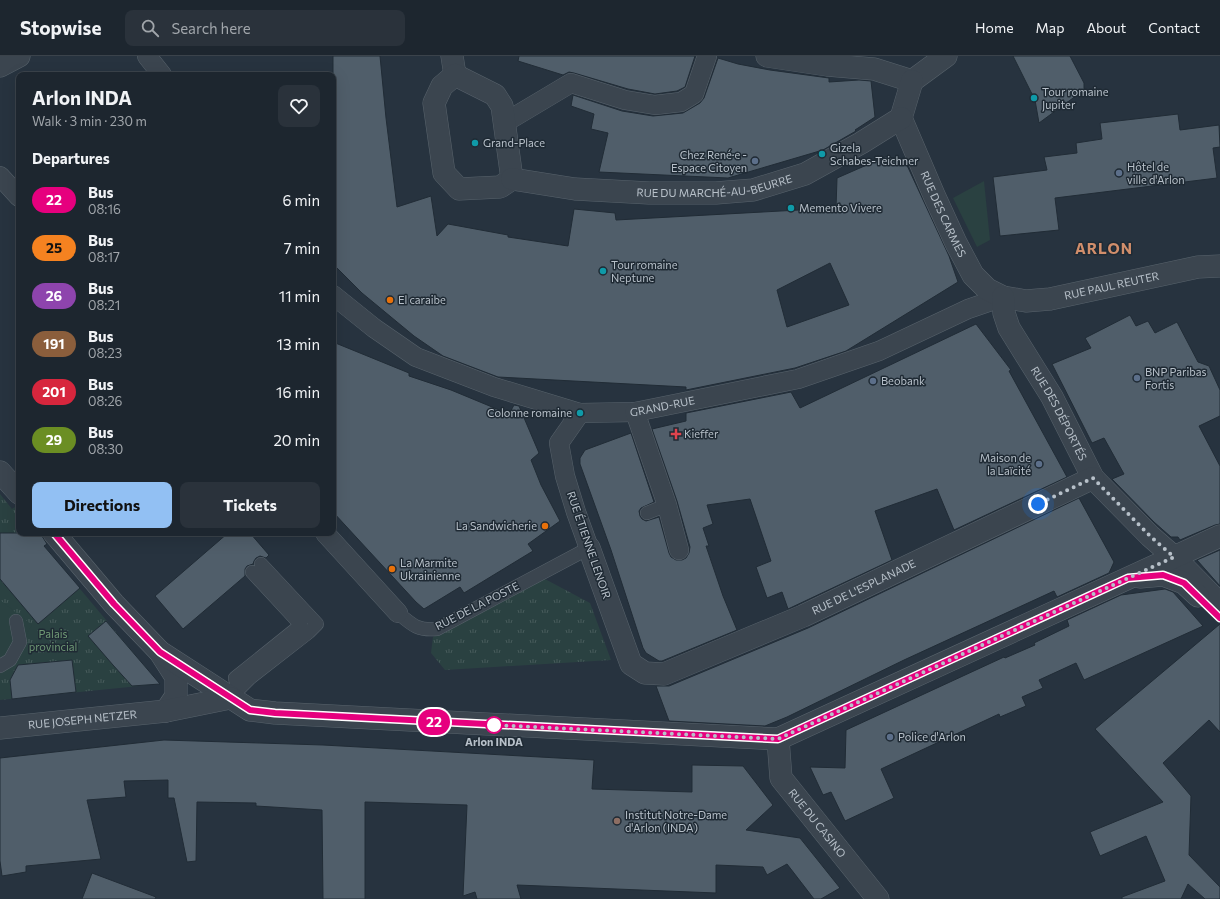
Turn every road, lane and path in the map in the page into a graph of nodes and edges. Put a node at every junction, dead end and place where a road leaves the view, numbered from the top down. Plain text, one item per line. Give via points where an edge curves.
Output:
1 (19, 56) edge
2 (707, 56) edge
3 (767, 56) edge
4 (946, 56) edge
5 (454, 65) edge
6 (0, 66) edge
7 (912, 81) junction
8 (901, 118) junction
9 (504, 124) junction
10 (0, 176) edge
11 (512, 179) junction
12 (16, 194) edge
13 (1220, 266) edge
14 (336, 297) edge
15 (1003, 297) junction
16 (635, 412) junction
17 (580, 413) junction
18 (0, 472) edge
19 (1093, 478) junction
20 (16, 490) edge
21 (667, 505) junction
22 (647, 513) dead end
23 (57, 536) edge
24 (328, 536) edge
25 (1220, 536) edge
26 (589, 548) junction
27 (679, 550) dead end
28 (1174, 557) junction
29 (256, 568) dead end
30 (1128, 578) junction
31 (1220, 604) edge
32 (398, 613) joint
33 (1220, 618) edge
34 (16, 621) dead end
35 (160, 652) junction
36 (0, 666) edge
37 (632, 672) joint
38 (230, 698) junction
39 (166, 712) junction
40 (0, 728) edge
41 (778, 739) junction
42 (878, 899) edge

1 - 6 street
2 - 9 street via 694,94 681,102 655,105 625,100 571,84
3 - 7 street via 874,69
4 - 7 street
5 - 9 street via 495,95 502,106
5 - 11 street via 434,103 444,173 459,189 500,187
7 - 8 street
8 - 11 street, RUE DU MARCHÉ-AU-BEURRE via 805,174 754,190 648,193 575,189
8 - 15 street, RUE DES CARMES via 956,243 973,275 987,289
9 - 11 street
10 - 12 street
13 - 15 street, RUE PAUL REUTER via 1198,267 1050,299 1026,301
14 - 17 street, GRAND-RUE via 416,357 494,387
15 - 16 street, GRAND-RUE via 968,309 879,351 798,379
15 - 19 street, RUE DES DÉPORTÉS via 1004,313 1009,328 1052,397
16 - 17 street, GRAND-RUE
16 - 21 street
17 - 26 street, RUE ÉTIENNE LENOIR via 559,443 565,476
18 - 20 street
19 - 28 street, RUE DES DÉPORTÉS
19 - 37 street, RUE DE L'ESPLANADE via 803,616 664,674
21 - 22 lane
21 - 27 street
23 - 35 street via 114,604
24 - 32 street, RUE DE LA POSTE
25 - 28 street
26 - 32 lane, RUE DE LA POSTE via 437,629 418,628
26 - 37 street, RUE ÉTIENNE LENOIR
28 - 30 street
28 - 31 street, RUE DES DÉPORTÉS
29 - 38 lane via 301,626 235,678 237,686
30 - 33 street via 1163,575 1184,583
30 - 41 street
34 - 36 lane via 20,642 10,660
35 - 38 street
35 - 39 street via 176,677 176,696
38 - 39 street, RUE JOSEPH NETZER
38 - 41 street via 250,710 275,713
39 - 40 street, RUE JOSEPH NETZER
41 - 42 street, RUE DU CASINO via 781,778

